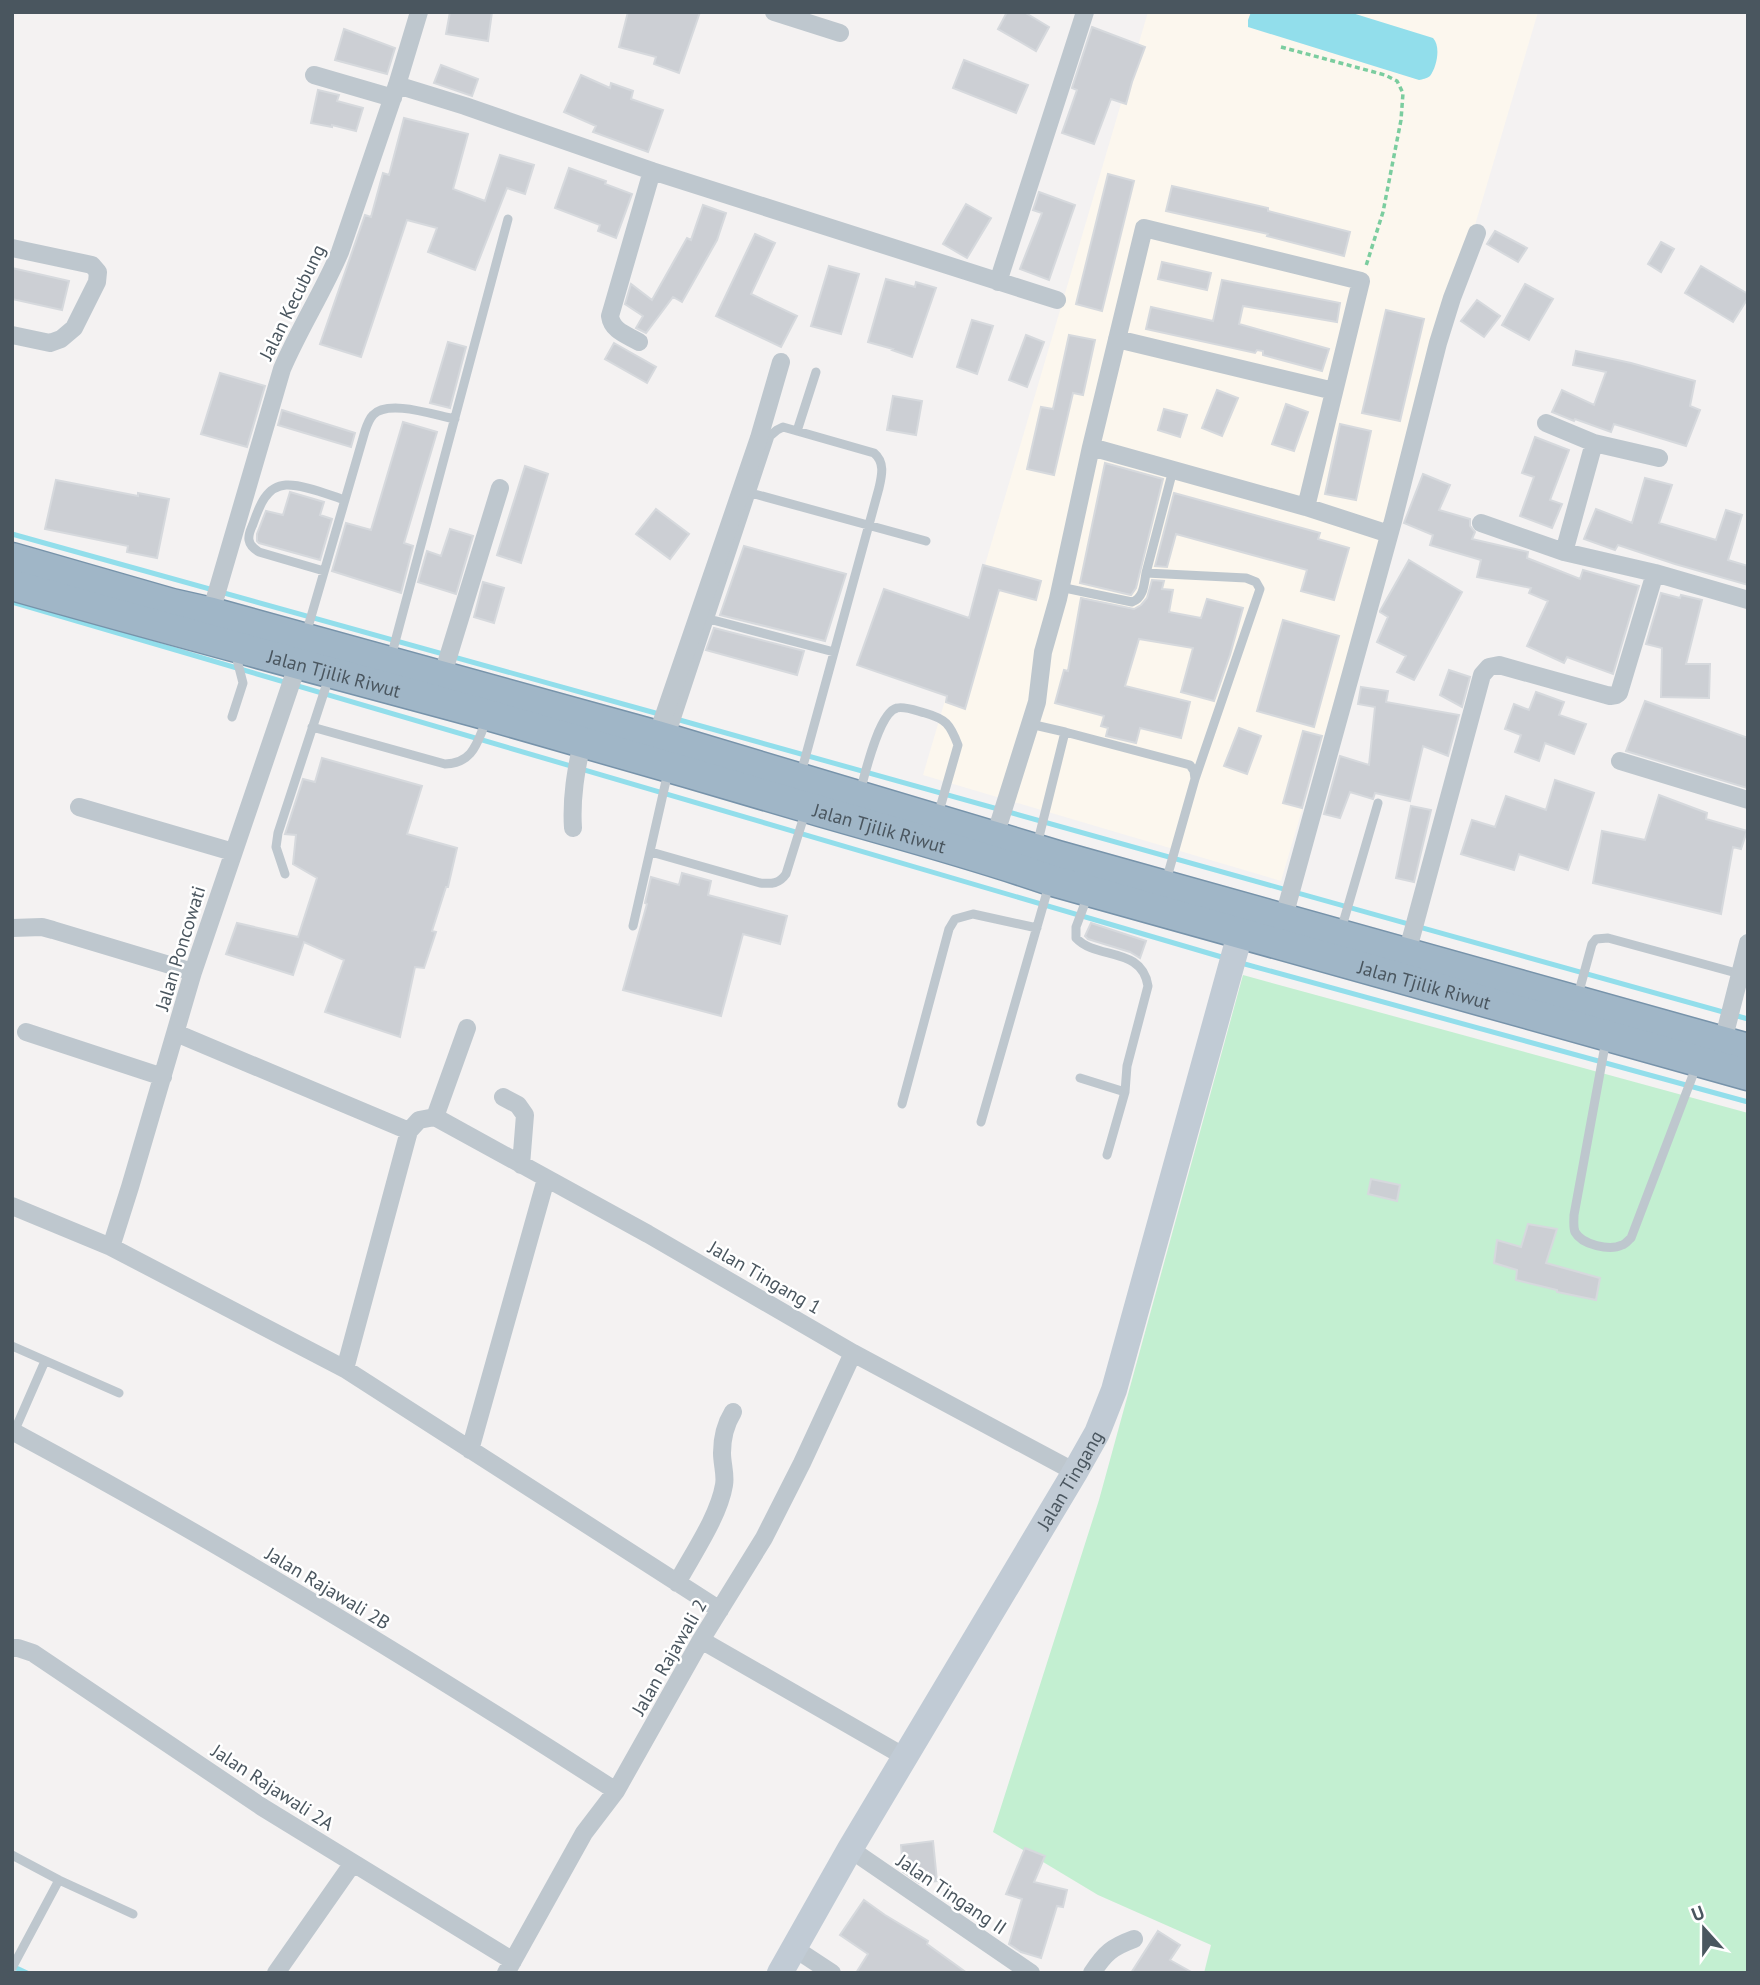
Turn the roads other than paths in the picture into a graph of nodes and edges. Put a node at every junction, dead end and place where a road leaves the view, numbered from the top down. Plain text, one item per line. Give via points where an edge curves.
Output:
1 (419, 12) edge
2 (774, 12) edge
3 (1085, 12) edge
4 (839, 33) dead end
5 (314, 75) dead end
6 (395, 92) junction
7 (652, 171) junction
8 (508, 219) dead end
9 (1477, 233) dead end
10 (12, 248) edge
11 (998, 282) junction
12 (1057, 300) dead end
13 (12, 335) edge
14 (1117, 339) junction
15 (639, 342) dead end
16 (781, 362) dead end
17 (816, 372) dead end
18 (1334, 391) junction
19 (455, 419) junction
20 (1546, 423) dead end
21 (797, 431) junction
22 (1594, 443) junction
23 (1091, 447) junction
24 (1659, 458) dead end
25 (1173, 470) junction
26 (500, 488) dead end
27 (751, 493) junction
28 (345, 500) junction
29 (1306, 507) junction
30 (1481, 523) dead end
31 (869, 524) junction
32 (1389, 534) junction
33 (926, 541) dead end
34 (1564, 552) junction
35 (12, 558) edge
36 (324, 571) junction
37 (1146, 573) junction
38 (1655, 573) junction
39 (12, 585) edge
40 (1060, 587) junction
41 (1748, 600) edge
42 (709, 619) junction
43 (207, 625) junction
44 (236, 646) junction
45 (301, 651) junction
46 (834, 652) junction
47 (390, 662) junction
48 (331, 672) junction
49 (442, 677) junction
50 (488, 715) junction
51 (232, 718) dead end
52 (1030, 724) junction
53 (312, 727) junction
54 (1065, 732) junction
55 (582, 742) junction
56 (665, 748) junction
57 (1620, 761) dead end
58 (799, 778) junction
59 (1195, 779) junction
60 (858, 796) junction
61 (1748, 800) edge
62 (1378, 803) dead end
63 (79, 807) dead end
64 (806, 807) junction
65 (936, 820) junction
66 (573, 828) dead end
67 (998, 845) junction
68 (1035, 849) junction
69 (233, 852) junction
70 (651, 852) junction
71 (285, 874) dead end
72 (1050, 880) junction
73 (1164, 886) junction
74 (1090, 891) junction
75 (1283, 920) junction
76 (633, 926) dead end
77 (12, 928) edge
78 (1037, 928) junction
79 (1240, 934) junction
80 (1340, 935) junction
81 (1748, 943) edge
82 (1407, 953) junction
83 (192, 972) junction
84 (1740, 974) junction
85 (1576, 1000) junction
86 (467, 1028) dead end
87 (26, 1032) dead end
88 (176, 1033) junction
89 (1607, 1035) junction
90 (1721, 1054) edge
91 (1748, 1075) edge
92 (163, 1077) junction
93 (1080, 1077) dead end
94 (1125, 1092) junction
95 (503, 1097) dead end
96 (902, 1104) dead end
97 (435, 1116) junction
98 (981, 1122) dead end
99 (410, 1131) junction
100 (1107, 1155) dead end
101 (521, 1165) junction
102 (546, 1179) junction
103 (12, 1206) edge
104 (111, 1247) junction
105 (12, 1346) edge
106 (853, 1353) junction
107 (45, 1361) junction
108 (345, 1369) junction
109 (119, 1393) dead end
110 (733, 1412) dead end
111 (13, 1431) edge
112 (470, 1450) junction
113 (1075, 1472) junction
114 (677, 1583) junction
115 (720, 1610) junction
116 (701, 1640) junction
117 (12, 1648) edge
118 (905, 1758) junction
119 (616, 1791) junction
120 (850, 1849) junction
121 (12, 1855) edge
122 (353, 1863) junction
123 (59, 1880) junction
124 (133, 1914) dead end
125 (1134, 1939) dead end
126 (794, 1948) junction
127 (510, 1967) edge
128 (12, 1968) edge
129 (276, 1973) edge
130 (780, 1973) edge
131 (832, 1973) edge
132 (1031, 1973) edge
133 (1092, 1973) edge

1 - 6 street, Jalan Kecubung
2 - 4 street
3 - 11 street
5 - 6 street
6 - 7 street via 465,106
6 - 43 street, Jalan Kecubung via 340,252 282,369
7 - 11 street
7 - 15 street via 610,316 615,328
8 - 19 lane
9 - 32 street via 1438,343
10 - 13 street via 92,265 98,272 74,328 61,339 50,343
11 - 12 street
14 - 18 street
14 - 18 street via 1144,229 1361,281
14 - 23 street
16 - 56 street
17 - 21 lane
18 - 29 street
19 - 28 lane via 402,408 379,410 365,430
19 - 47 lane
20 - 22 street
21 - 27 lane via 783,427 770,436
21 - 31 lane via 880,458 881,478
22 - 24 street
22 - 34 street
23 - 25 street
23 - 40 street
25 - 29 street
25 - 37 lane
26 - 49 street
27 - 31 lane
27 - 42 lane
28 - 36 lane
28 - 36 lane via 299,486 277,487 260,505 249,533 248,542 259,552
29 - 32 street
30 - 34 street
31 - 33 lane
31 - 46 lane
32 - 75 street
34 - 38 street
35 - 43 highway, Jalan Tjilik Riwut via 172,604
36 - 45 lane
37 - 40 lane via 1141,596 1132,602
37 - 59 lane via 1246,578 1260,589
38 - 41 street
38 - 82 street via 1616,695 1499,665 1482,675
39 - 43 highway, Jalan Tjilik Riwut via 166,629
40 - 52 street
42 - 46 lane
42 - 56 lane
43 - 44 highway, Jalan Tjilik Riwut
43 - 45 highway, Jalan Tjilik Riwut
44 - 45 highway, Jalan Tjilik Riwut
44 - 51 lane via 243,683
45 - 47 highway, Jalan Tjilik Riwut
45 - 48 highway, Jalan Tjilik Riwut
45 - 69 street, Jalan Poncowati
46 - 58 lane
47 - 49 highway, Jalan Tjilik Riwut
48 - 50 highway, Jalan Tjilik Riwut
48 - 53 lane
49 - 56 highway, Jalan Tjilik Riwut
50 - 53 lane via 473,751 457,764
50 - 55 highway, Jalan Tjilik Riwut
52 - 54 lane
52 - 67 street
53 - 71 lane via 278,833 276,847
54 - 59 lane via 1190,765
54 - 68 lane
55 - 56 highway, Jalan Tjilik Riwut
55 - 66 street via 574,779
56 - 58 highway, Jalan Tjilik Riwut
56 - 64 highway, Jalan Tjilik Riwut
56 - 70 lane
57 - 61 street
58 - 60 highway, Jalan Tjilik Riwut
59 - 73 lane
60 - 65 highway, Jalan Tjilik Riwut
60 - 65 lane via 887,714 897,708 934,716 949,723 958,745
62 - 80 lane
63 - 69 street
64 - 67 highway, Jalan Tjilik Riwut
64 - 70 lane via 786,874 773,884
65 - 67 highway, Jalan Tjilik Riwut
67 - 68 highway, Jalan Tjilik Riwut
67 - 72 highway, Jalan Tjilik Riwut
68 - 73 highway, Jalan Tjilik Riwut
69 - 83 street, Jalan Poncowati
70 - 76 lane
72 - 74 highway, Jalan Tjilik Riwut
72 - 78 lane
73 - 75 highway, Jalan Tjilik Riwut
74 - 79 highway, Jalan Tjilik Riwut
74 - 94 lane via 1076,938 1081,944 1126,957 1147,976 1126,1066
75 - 80 highway, Jalan Tjilik Riwut
77 - 83 street via 42,927
78 - 96 lane via 973,914 955,919 948,929
78 - 98 lane
79 - 89 highway, Jalan Tjilik Riwut
79 - 113 main road, Jalan Tingang via 1114,1390
80 - 82 highway, Jalan Tjilik Riwut
81 - 84 street
82 - 85 highway, Jalan Tjilik Riwut
83 - 88 street, Jalan Poncowati
84 - 85 lane via 1608,938 1596,939
84 - 90 street
85 - 90 highway, Jalan Tjilik Riwut
86 - 97 street
87 - 92 street
88 - 92 street, Jalan Poncowati
88 - 99 street
89 - 90 highway, Jalan Tjilik Riwut
89 - 90 lane via 1574,1215 1574,1231 1580,1237 1607,1247 1623,1245 1631,1238
90 - 91 highway, Jalan Tjilik Riwut
92 - 104 street, Jalan Poncowati
93 - 94 lane
94 - 100 lane
95 - 101 street via 525,1115
97 - 99 street via 419,1120
97 - 101 street, Jalan Tingang 1
99 - 108 street
101 - 102 street, Jalan Tingang 1
102 - 106 street, Jalan Tingang 1
102 - 112 street
103 - 104 street
104 - 108 street
105 - 107 lane
106 - 113 street, Jalan Tingang 1
106 - 115 street, Jalan Rajawali 2 via 775,1516
107 - 109 lane
107 - 111 lane
108 - 112 street
110 - 114 street via 723,1435 724,1485 709,1525
111 - 119 street, Jalan Rajawali 2B via 390,1649
112 - 114 street
113 - 118 main road, Jalan Tingang
114 - 115 street
115 - 116 street, Jalan Rajawali 2
116 - 118 street
116 - 119 street, Jalan Rajawali 2
117 - 122 street, Jalan Rajawali 2A via 33,1653
118 - 120 main road, Jalan Tingang
119 - 127 street, Jalan Rajawali 2 via 584,1833
120 - 126 main road, Jalan Tingang
120 - 132 street, Jalan Tingang II
121 - 123 lane
122 - 127 street, Jalan Rajawali 2A
122 - 129 street
123 - 124 lane
123 - 128 lane
125 - 133 street via 1115,1946
126 - 130 main road, Jalan Tingang
126 - 131 street

